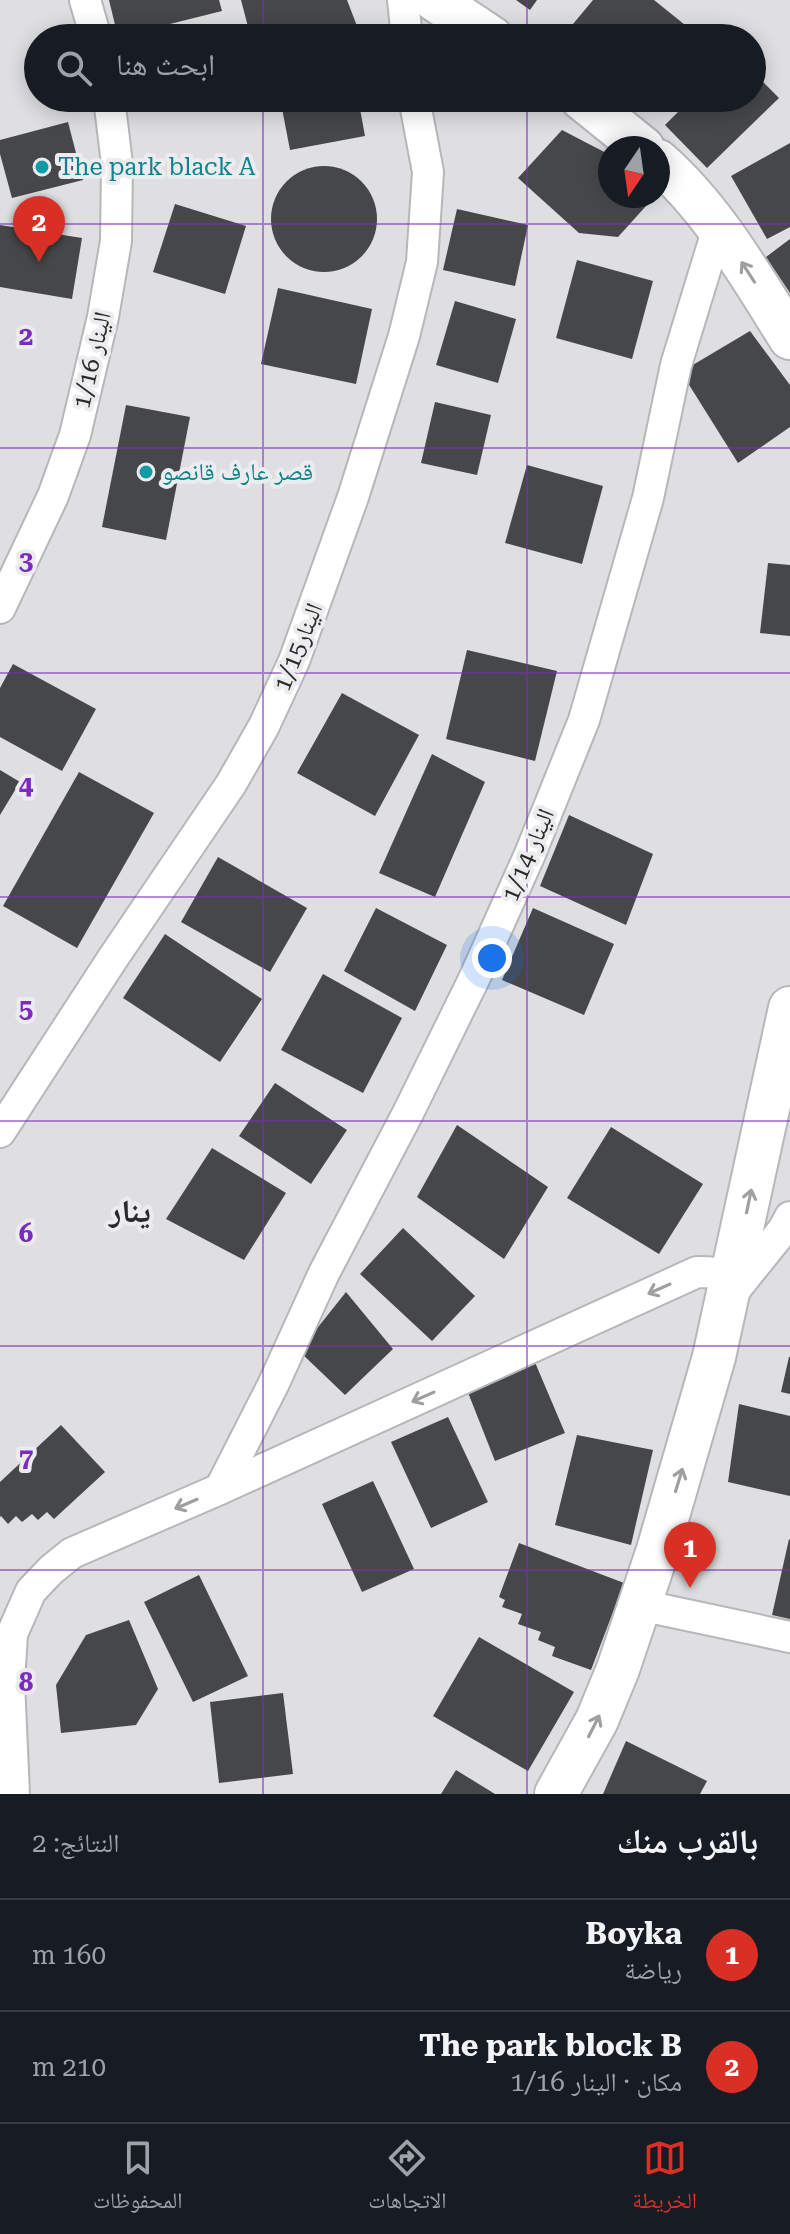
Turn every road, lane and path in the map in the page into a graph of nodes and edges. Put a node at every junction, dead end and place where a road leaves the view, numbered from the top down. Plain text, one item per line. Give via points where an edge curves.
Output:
1 (85, 0) edge
2 (403, 0) edge
3 (435, 0) edge
4 (92, 24) edge
5 (406, 24) edge
6 (471, 24) edge
7 (111, 112) edge
8 (417, 112) edge
9 (598, 112) edge
10 (628, 136) edge
11 (670, 172) edge
12 (718, 228) junction
13 (790, 338) edge
14 (0, 608) edge
15 (790, 1008) edge
16 (0, 1132) edge
17 (790, 1217) edge
18 (729, 1290) junction
19 (220, 1489) junction
20 (640, 1605) junction
21 (790, 1637) edge
22 (14, 1794) edge
23 (556, 1794) edge

1 - 4 street
2 - 5 street
3 - 6 main road
7 - 14 street, الينار 1/16 via 117,164 116,241 103,317 75,435 53,496
8 - 16 street, الينار1/15 via 428,172 422,262 353,497 294,661 231,784
9 - 10 main road
11 - 12 main road
13 -> 12 main road
12 - 19 street, الينار 1/14 via 676,365 648,498 584,720 474,979
18 -> 15 main road
17 - 18 street
18 -> 19 street via 724,1275 697,1272
20 -> 18 main road via 689,1447
19 -> 22 street via 72,1553 31,1591 12,1634
20 - 21 street
23 -> 20 main road via 597,1720

